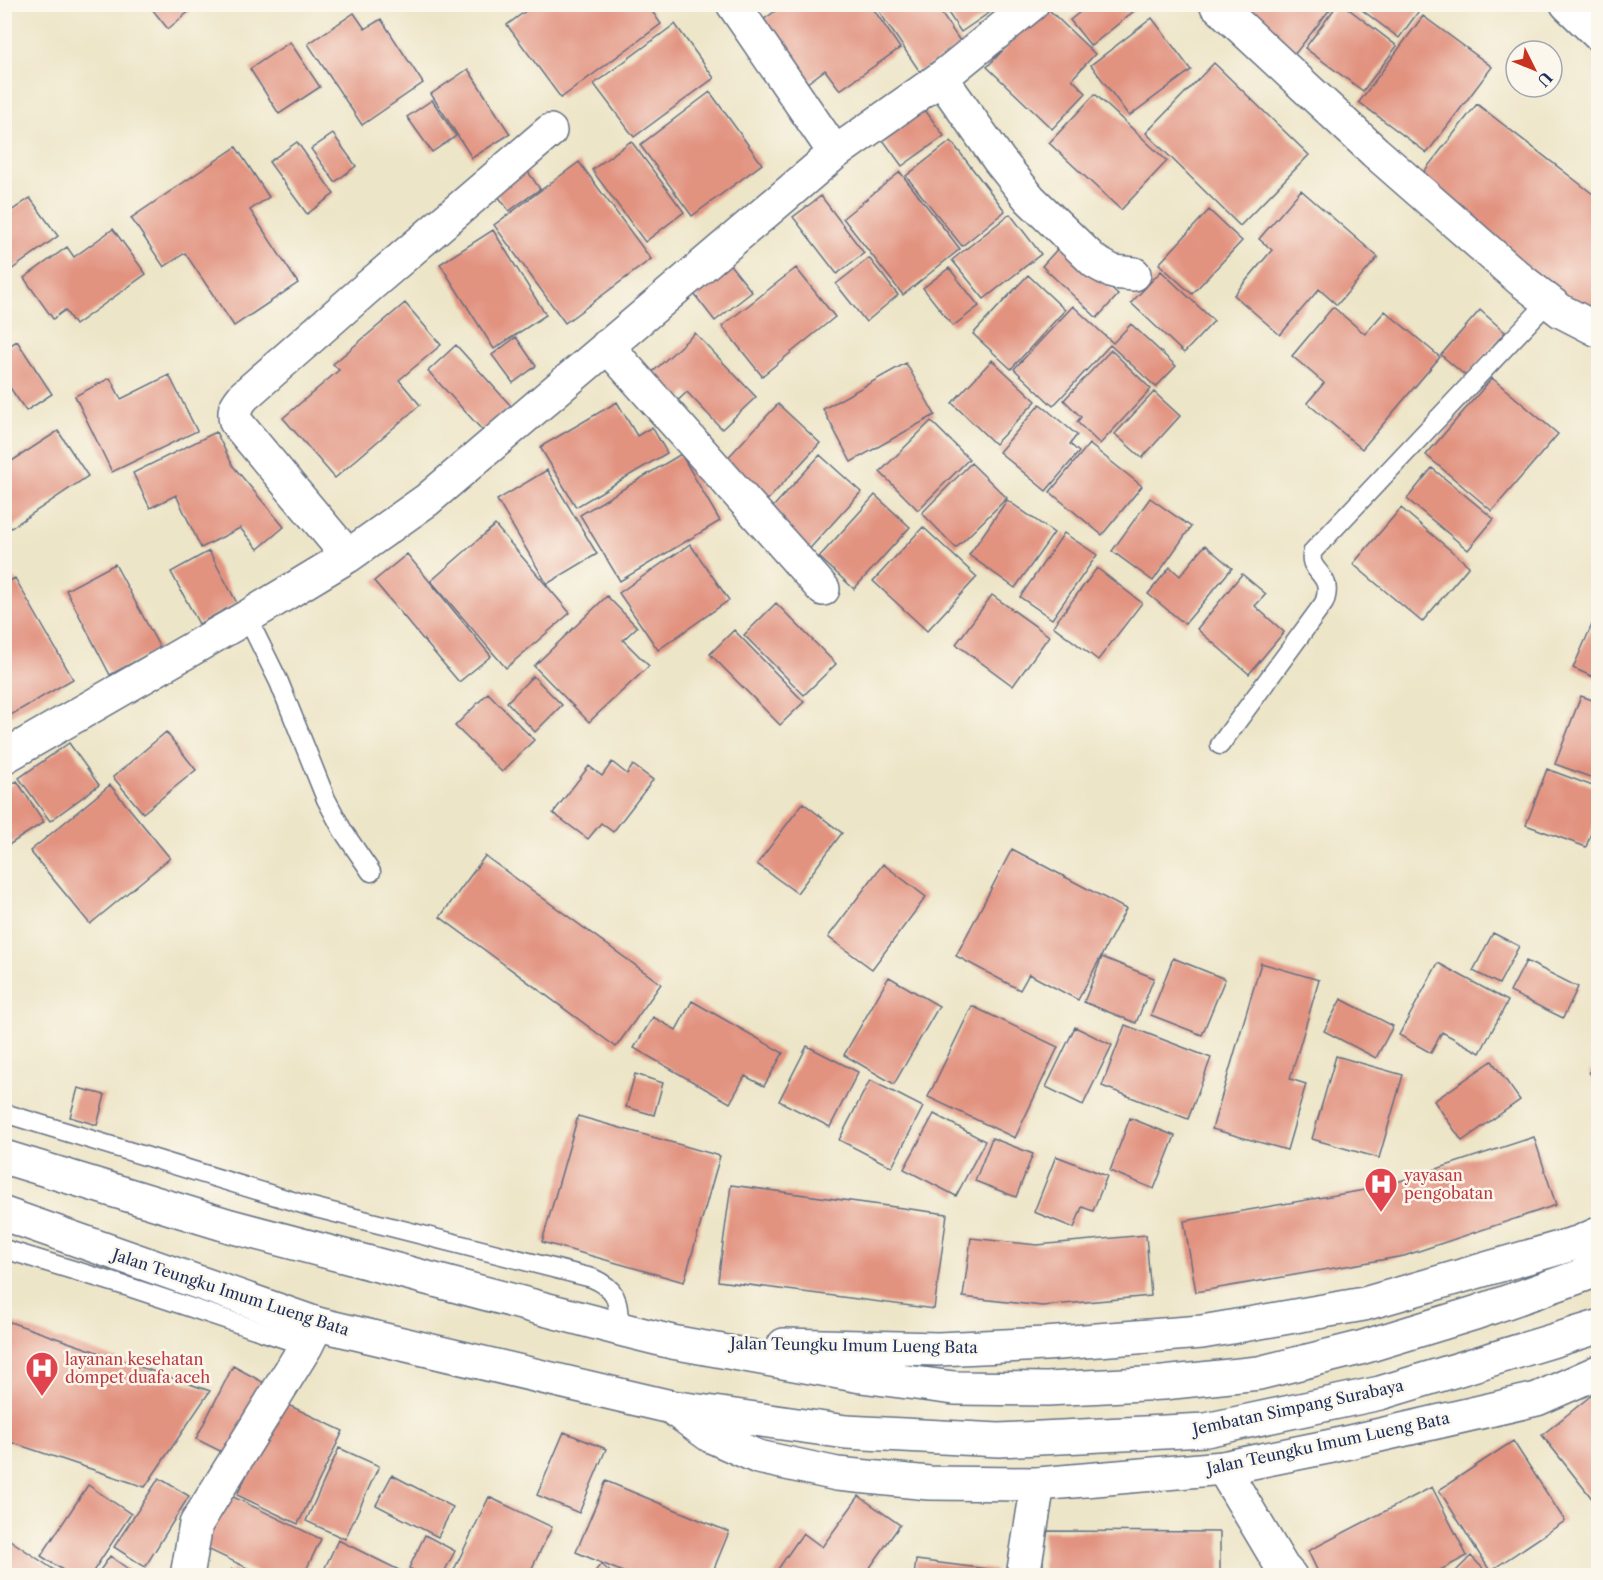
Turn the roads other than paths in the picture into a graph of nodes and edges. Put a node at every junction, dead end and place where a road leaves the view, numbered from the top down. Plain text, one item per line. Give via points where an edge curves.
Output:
1 (733, 4) edge
2 (1032, 4) edge
3 (1216, 4) edge
4 (1567, 4) edge
5 (1599, 34) edge
6 (940, 78) junction
7 (550, 131) dead end
8 (836, 153) junction
9 (1134, 274) dead end
10 (1549, 301) junction
11 (1599, 330) edge
12 (607, 346) junction
13 (348, 556) junction
14 (823, 589) dead end
15 (247, 617) junction
16 (1220, 745) dead end
17 (4, 757) edge
18 (371, 872) dead end
19 (4, 1113) edge
20 (4, 1157) edge
21 (4, 1214) edge
22 (1599, 1234) edge
23 (4, 1249) edge
24 (1599, 1270) edge
25 (1599, 1327) edge
26 (620, 1329) junction
27 (311, 1335) junction
28 (672, 1342) junction
29 (1599, 1372) edge
30 (671, 1407) junction
31 (846, 1432) joint
32 (1223, 1468) junction
33 (1038, 1484) junction
34 (187, 1575) edge
35 (1023, 1575) edge
36 (1290, 1575) edge

1 - 8 main road
2 - 6 main road
3 - 10 main road via 1375,152
4 - 5 main road
6 - 8 main road
6 - 9 main road via 1030,199 1095,262 1113,272
7 - 13 main road via 236,406 236,422
8 - 12 main road
10 - 11 main road
10 - 16 lane via 1313,551 1312,564 1327,585 1324,603
12 - 13 main road via 427,500
12 - 14 main road
13 - 15 main road
15 - 17 main road
15 - 18 lane via 279,682 326,799
19 - 26 lane via 312,1207 592,1278 605,1284 617,1299
20 - 26 main road, Jalan Teungku Imum Lueng Bata via 230,1226
21 - 27 main road, Jalan Teungku Imum Lueng Bata
22 - 28 main road, Jalan Teungku Imum Lueng Bata via 1364,1305 1202,1332 938,1349
23 - 27 lane via 132,1288
24 - 28 main road, Jalan Teungku Imum Lueng Bata via 1360,1348 1259,1373 1163,1383 1047,1389 954,1388 861,1376
25 - 31 main road, Jembatan Simpang Surabaya via 1380,1393 1206,1430 999,1440
26 - 28 main road, Jalan Teungku Imum Lueng Bata
27 - 30 main road, Jalan Teungku Imum Lueng Bata
27 - 34 main road via 196,1524
29 - 32 main road, Jalan Teungku Imum Lueng Bata via 1537,1399
30 - 31 main road, Jalan Teungku Imum Lueng Bata
30 - 33 main road, Jalan Teungku Imum Lueng Bata via 711,1436 758,1457 837,1474 929,1483
32 - 33 main road, Jalan Teungku Imum Lueng Bata
32 - 36 main road
33 - 35 main road

